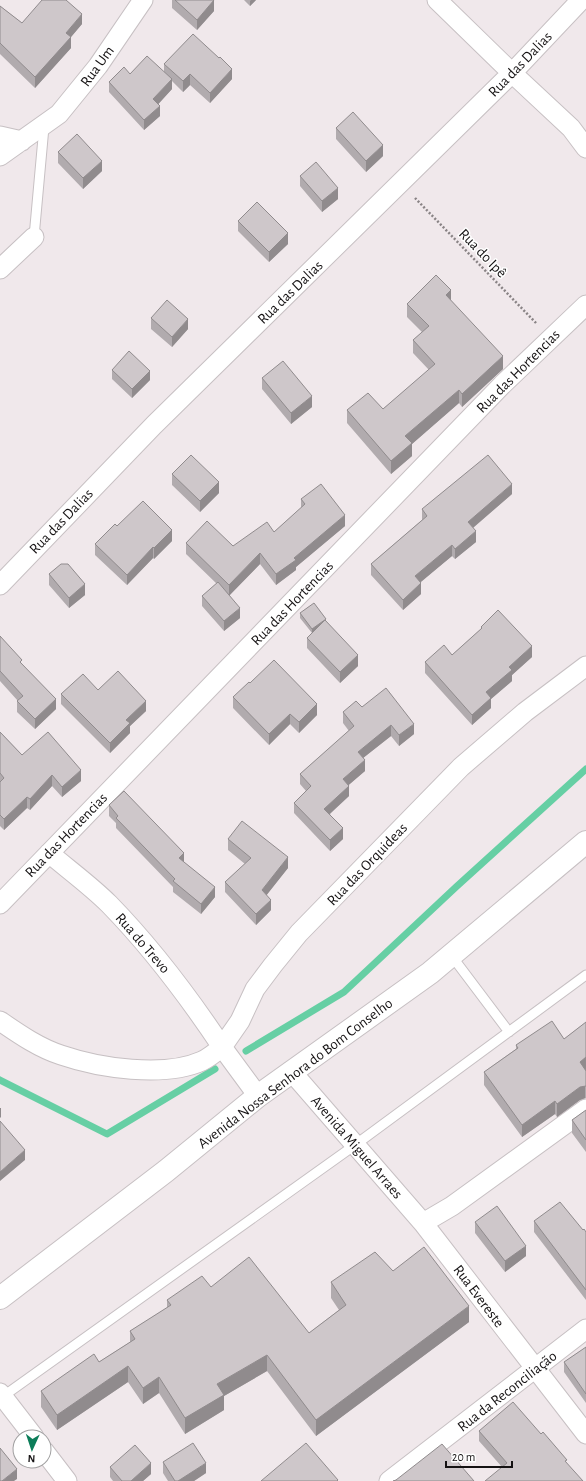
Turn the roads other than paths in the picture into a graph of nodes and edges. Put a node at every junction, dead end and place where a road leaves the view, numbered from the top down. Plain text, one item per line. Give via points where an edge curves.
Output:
1 (143, 0) edge
2 (437, 0) edge
3 (581, 0) edge
4 (512, 73) junction
5 (44, 125) junction
6 (0, 136) edge
7 (22, 140) junction
8 (586, 148) edge
9 (0, 156) edge
10 (34, 237) joint
11 (0, 269) edge
12 (586, 305) edge
13 (0, 585) edge
14 (586, 666) edge
15 (586, 842) edge
16 (49, 853) junction
17 (0, 904) edge
18 (451, 956) junction
19 (586, 976) edge
20 (0, 1021) edge
21 (509, 1032) junction
22 (222, 1047) junction
23 (291, 1071) junction
24 (258, 1096) junction
25 (586, 1109) edge
26 (355, 1145) junction
27 (423, 1223) junction
28 (0, 1298) edge
29 (586, 1329) edge
30 (535, 1369) junction
31 (1, 1396) edge
32 (28, 1429) edge
33 (586, 1434) edge
34 (52, 1461) edge
35 (68, 1481) edge
36 (389, 1481) edge

1 - 5 street, Rua Um via 98,66 59,114
2 - 4 street
3 - 4 street, Rua das Dalias
4 - 8 street via 571,128
4 - 13 street, Rua das Dalias via 154,425
5 - 7 street, Rua Um
5 - 10 lane
6 - 7 street
7 - 9 street, Rua Um
10 - 11 street
12 - 16 street, Rua das Hortencias via 502,385
14 - 22 street, Rua das Orquideas via 461,767 299,933 256,989 240,1021
15 - 18 main road, Avenida Nossa Senhora do Bom Conselho
16 - 17 street, Rua das Hortencias
16 - 22 street, Rua do Trevo via 108,903 137,935 166,968
18 - 21 lane
18 - 23 main road, Avenida Nossa Senhora do Bom Conselho
19 - 21 lane
20 - 22 street, Rua das Orquideas via 28,1039 61,1055 100,1065 142,1070 177,1069 203,1061
21 - 26 lane
22 - 24 street
23 - 24 main road, Avenida Nossa Senhora do Bom Conselho
23 - 26 street, Avenida Miguel Arraes
24 - 28 main road, Avenida Nossa Senhora do Bom Conselho
25 - 27 street via 452,1206
26 - 27 street, Avenida Miguel Arraes
26 - 31 lane
27 - 30 street, Rua Evereste
29 - 30 street, Rua da Reconciliação
30 - 33 street, Rua Evereste
30 - 36 street, Rua da Reconciliação
31 - 32 street
34 - 35 street

